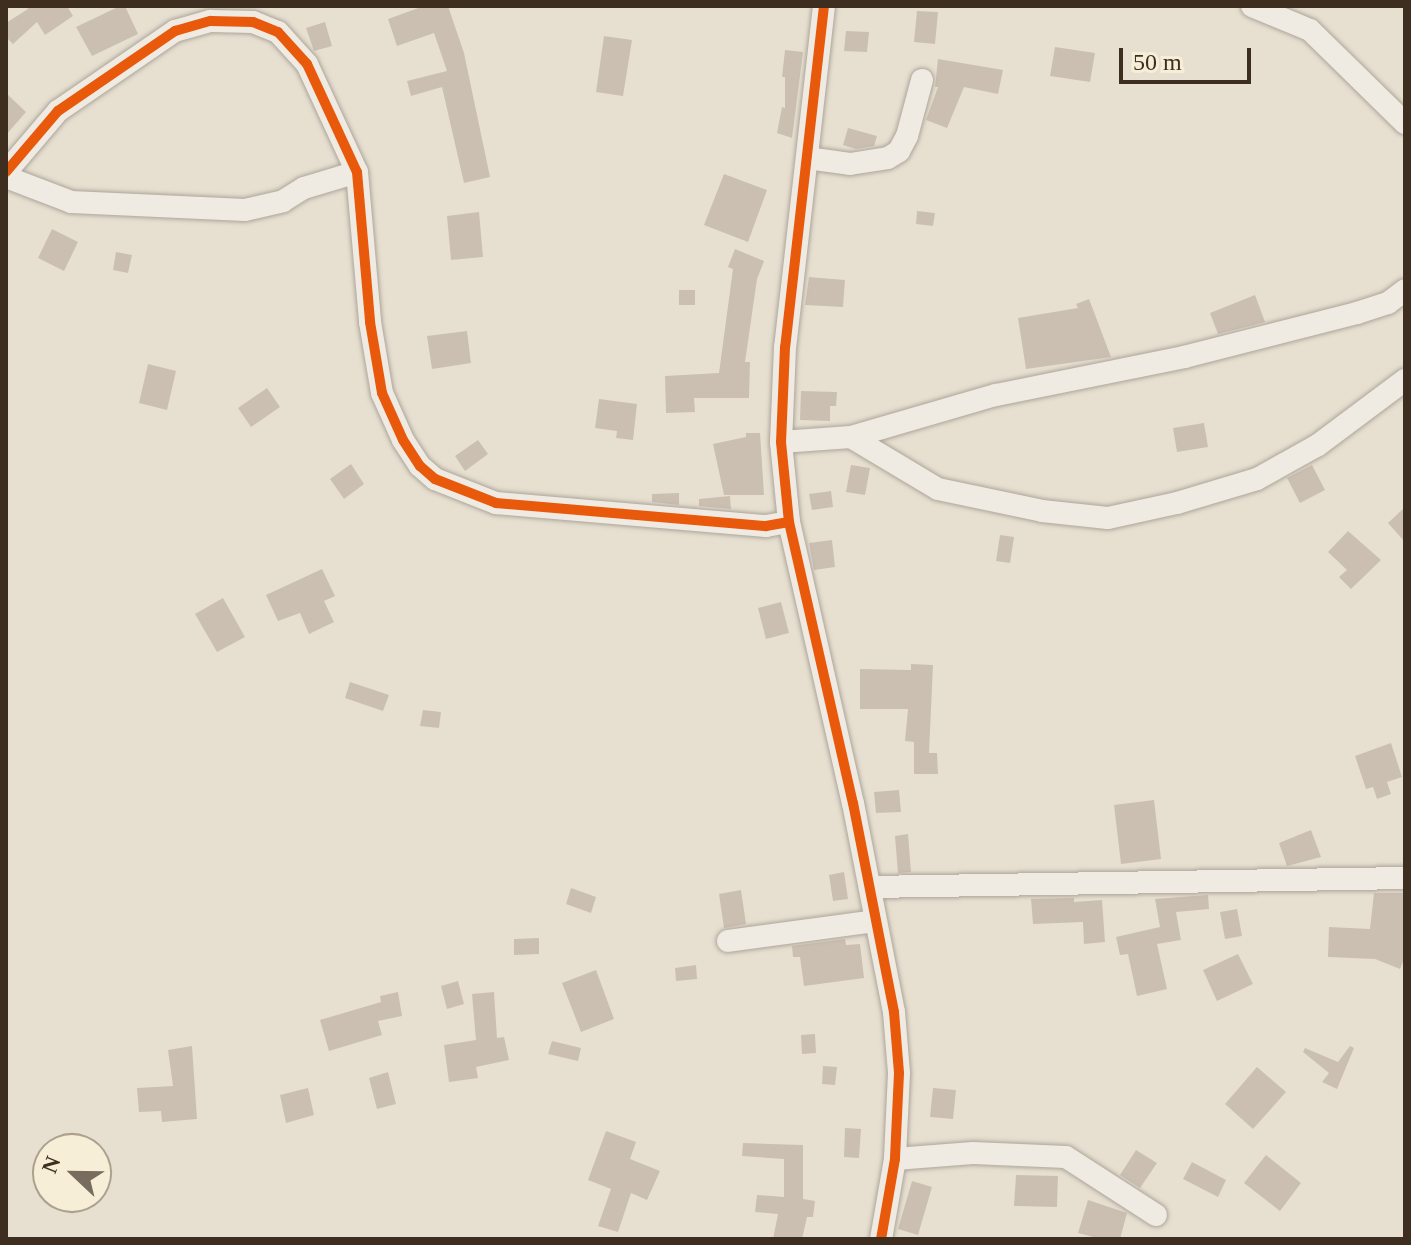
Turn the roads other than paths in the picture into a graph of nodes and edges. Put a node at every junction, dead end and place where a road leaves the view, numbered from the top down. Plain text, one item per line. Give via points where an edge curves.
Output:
1 (824, 6) edge
2 (1252, 6) edge
3 (922, 80) dead end
4 (1405, 123) edge
5 (807, 158) junction
6 (357, 172) junction
7 (6, 174) edge
8 (1405, 290) edge
9 (1405, 380) edge
10 (851, 437) junction
11 (781, 442) junction
12 (789, 522) junction
13 (1405, 878) edge
14 (870, 887) junction
15 (875, 921) junction
16 (728, 941) dead end
17 (895, 1159) junction
18 (1156, 1215) dead end
19 (881, 1239) edge

1 - 5 street
2 - 4 street via 1310,30
3 - 5 street via 899,151 850,164
5 - 11 street via 785,347
6 - 7 street via 245,210 71,202
6 - 7 street via 307,64 278,32 253,22 211,21 175,31 58,111
6 - 12 street via 382,393 403,440 435,479 496,503 766,526
8 - 10 street via 1388,303 1294,330 996,395
9 - 10 street via 1318,445 1257,479 1108,518 1042,511 938,489
10 - 11 street
11 - 12 street
12 - 14 street
13 - 14 street
14 - 15 street
15 - 16 street
15 - 17 street via 894,1012 899,1073
17 - 18 street via 973,1153 1066,1157
17 - 19 street

